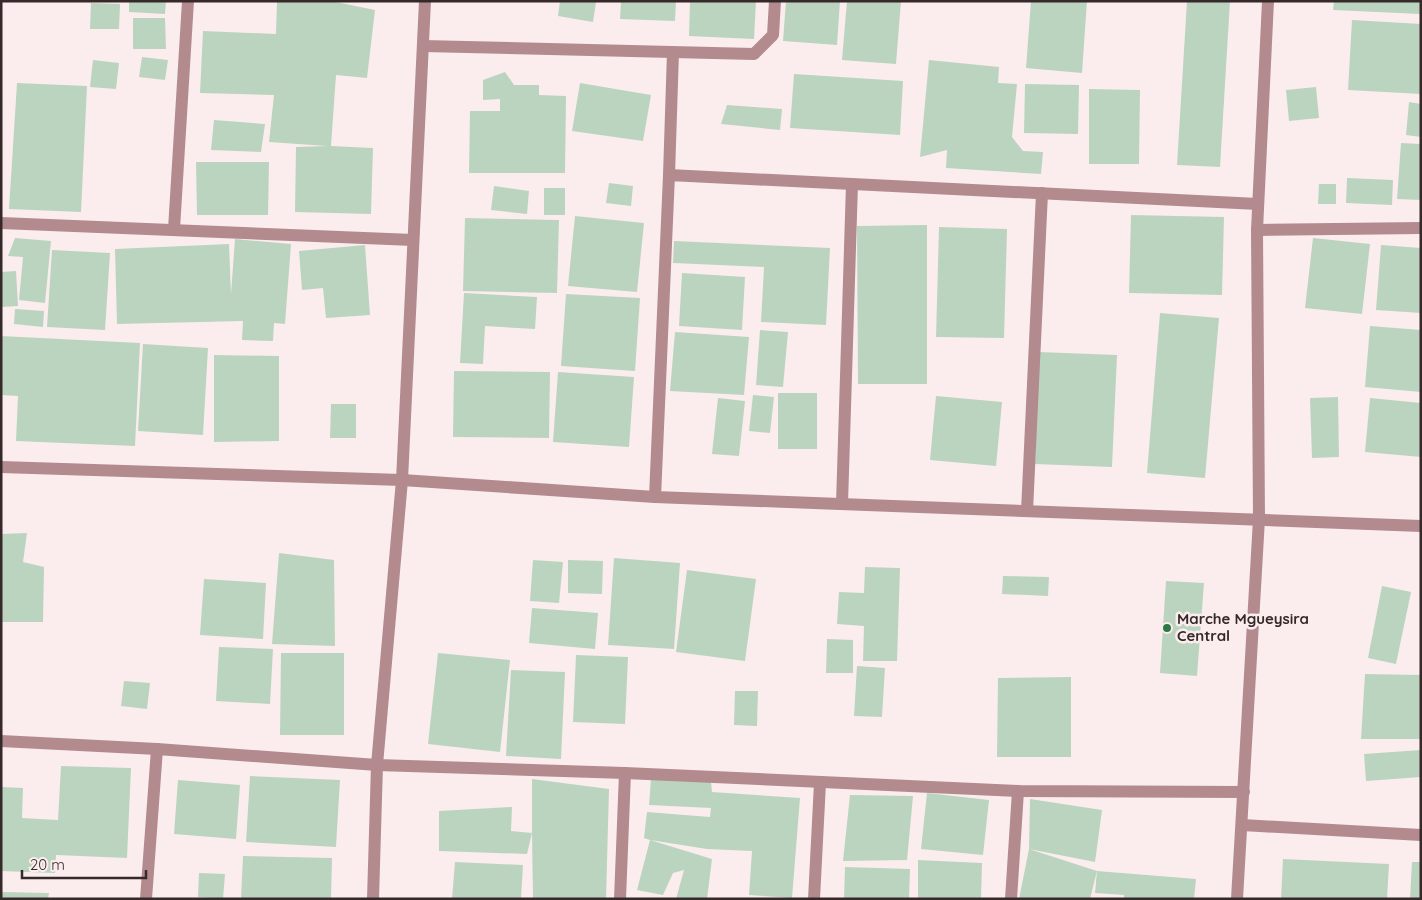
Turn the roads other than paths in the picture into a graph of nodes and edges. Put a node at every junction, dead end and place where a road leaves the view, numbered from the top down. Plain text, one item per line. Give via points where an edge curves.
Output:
1 (188, 1) edge
2 (425, 1) edge
3 (775, 1) edge
4 (1268, 1) edge
5 (423, 46) junction
6 (673, 52) junction
7 (669, 174) junction
8 (852, 184) junction
9 (1042, 194) junction
10 (1258, 204) junction
11 (1, 223) edge
12 (1421, 228) edge
13 (174, 229) junction
14 (1257, 230) junction
15 (413, 240) junction
16 (1, 467) edge
17 (402, 480) junction
18 (655, 497) junction
19 (842, 504) junction
20 (1027, 511) junction
21 (1259, 519) junction
22 (1421, 526) edge
23 (1, 741) edge
24 (157, 749) junction
25 (377, 765) junction
26 (625, 773) junction
27 (820, 783) junction
28 (1018, 791) junction
29 (1244, 792) junction
30 (1242, 826) junction
31 (1421, 835) edge
32 (146, 899) edge
33 (373, 899) edge
34 (620, 899) edge
35 (814, 899) edge
36 (1010, 899) edge
37 (1237, 899) edge

1 - 13 street
2 - 5 street
3 - 6 street via 773,35 754,54
4 - 10 street
5 - 6 street
5 - 15 street
6 - 7 street
7 - 8 street
7 - 18 street
8 - 9 street
8 - 19 street
9 - 10 street
9 - 20 street
10 - 14 street
11 - 13 street
12 - 14 street
13 - 15 street
14 - 21 street
15 - 17 street
16 - 17 street
17 - 18 street
17 - 25 street
18 - 19 street
19 - 20 street
20 - 21 street
21 - 22 street
21 - 29 street
23 - 24 street
24 - 25 street
24 - 32 street
25 - 26 street
25 - 33 street
26 - 27 street
26 - 34 street
27 - 28 street
27 - 35 street
28 - 29 street
28 - 36 street
29 - 30 street
30 - 31 street
30 - 37 street

